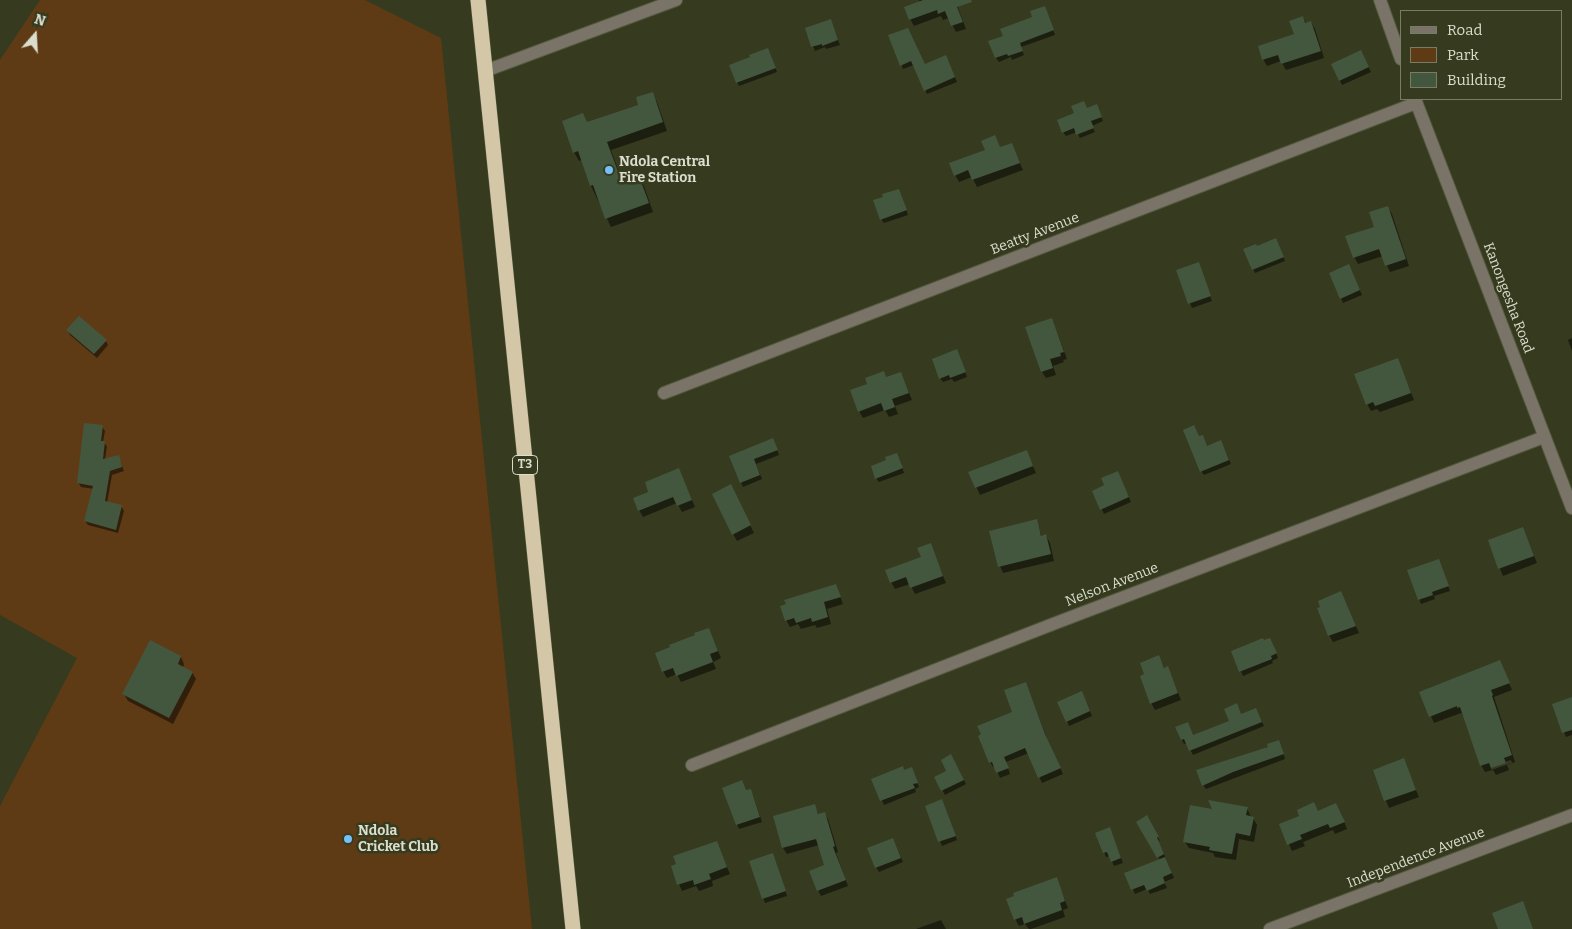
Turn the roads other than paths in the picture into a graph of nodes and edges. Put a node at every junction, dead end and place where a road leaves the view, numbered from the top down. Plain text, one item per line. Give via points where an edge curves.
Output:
1 (478, 0) edge
2 (676, 0) edge
3 (1380, 0) edge
4 (1400, 56) edge
5 (485, 71) junction
6 (1416, 101) edge
7 (664, 393) dead end
8 (1544, 437) junction
9 (1572, 508) edge
10 (692, 765) dead end
11 (1572, 815) edge
12 (573, 929) edge
13 (1270, 929) edge

1 - 5 highway, T3
2 - 5 street
3 - 4 street
5 - 12 highway, T3
6 - 7 street, Beatty Avenue
6 - 8 street, Kanongesha Road
8 - 9 street, Kanongesha Road
8 - 10 street, Nelson Avenue
11 - 13 street, Independence Avenue

